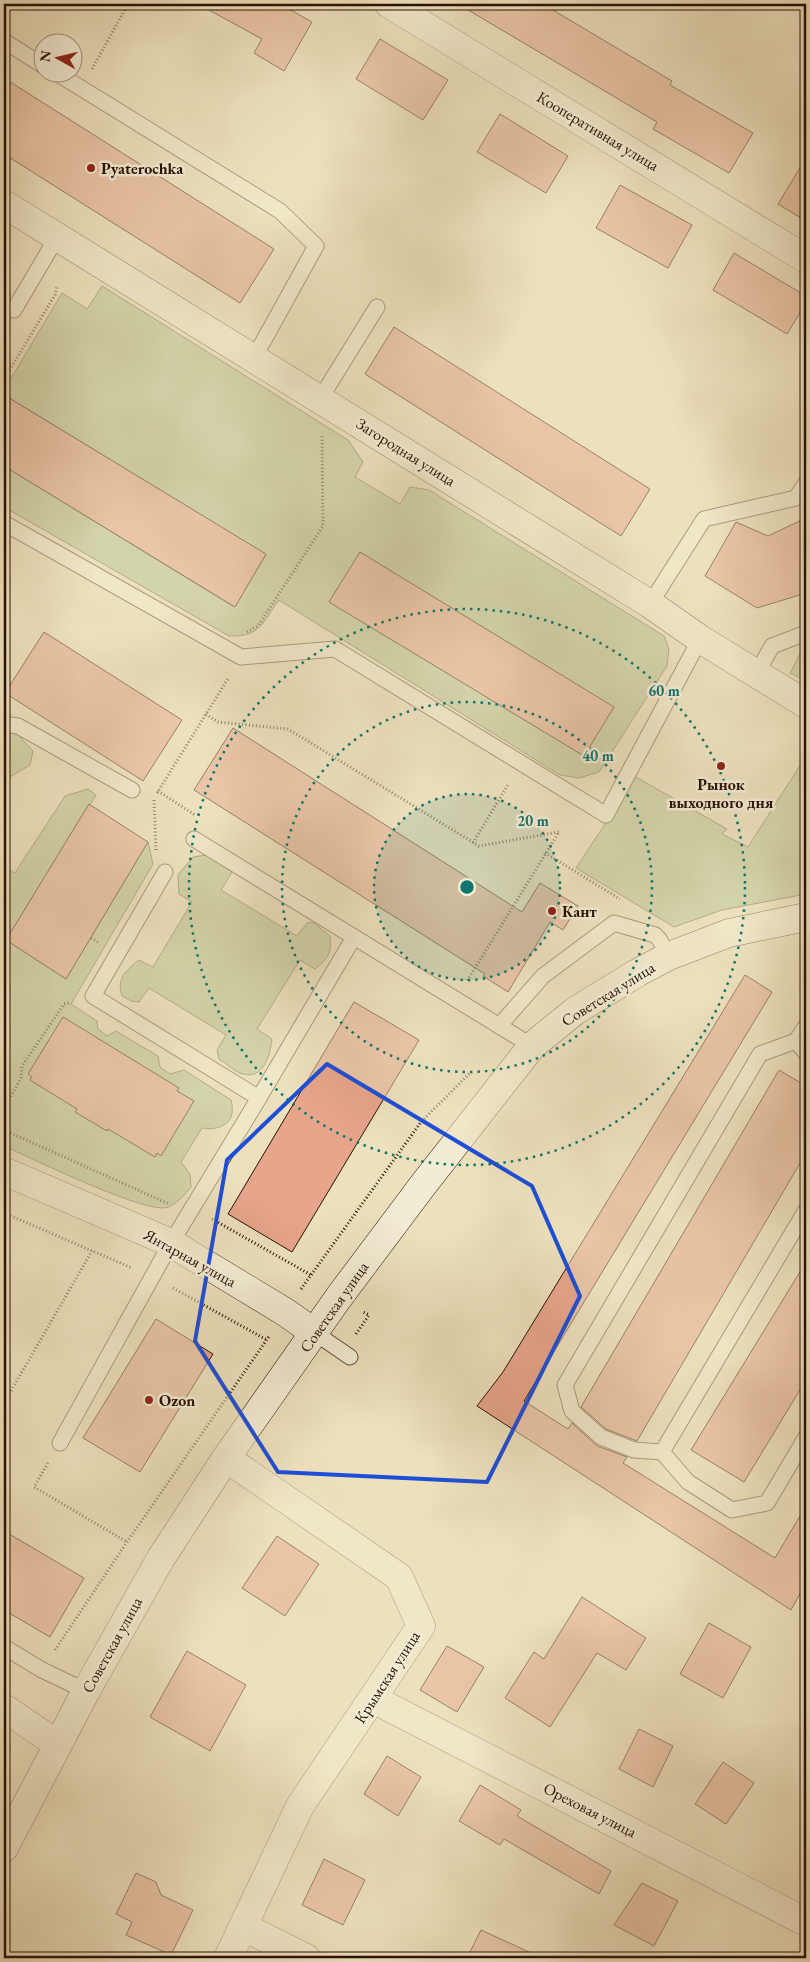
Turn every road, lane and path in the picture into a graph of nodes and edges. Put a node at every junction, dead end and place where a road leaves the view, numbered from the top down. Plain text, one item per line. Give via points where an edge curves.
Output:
1 (128, 4) edge
2 (389, 4) edge
3 (4, 41) edge
4 (32, 59) edge
5 (71, 82) edge
6 (82, 89) junction
7 (4, 204) edge
8 (57, 236) junction
9 (80, 251) junction
10 (806, 259) edge
11 (377, 306) dead end
12 (14, 310) dead end
13 (254, 358) junction
14 (4, 379) edge
15 (320, 399) junction
16 (322, 429) dead end
17 (806, 483) edge
18 (4, 522) edge
19 (650, 604) junction
20 (244, 633) dead end
21 (806, 633) edge
22 (700, 639) junction
23 (240, 657) junction
24 (757, 673) junction
25 (806, 704) edge
26 (206, 714) junction
27 (4, 724) edge
28 (521, 763) junction
29 (132, 790) dead end
30 (194, 839) dead end
31 (473, 843) junction
32 (546, 853) junction
33 (156, 856) dead end
34 (166, 872) dead end
35 (625, 902) dead end
36 (806, 917) edge
37 (354, 937) junction
38 (669, 956) junction
39 (466, 981) dead end
40 (94, 996) junction
41 (499, 1026) junction
42 (806, 1026) edge
43 (796, 1041) junction
44 (532, 1046) junction
45 (806, 1053) edge
46 (259, 1098) junction
47 (4, 1109) edge
48 (4, 1171) edge
49 (806, 1210) edge
50 (171, 1244) junction
51 (92, 1251) dead end
52 (315, 1334) junction
53 (350, 1357) dead end
54 (4, 1403) edge
55 (806, 1437) edge
56 (60, 1443) joint
57 (662, 1452) junction
58 (226, 1458) junction
59 (127, 1542) dead end
60 (4, 1647) edge
61 (86, 1691) junction
62 (373, 1699) junction
63 (4, 1708) edge
64 (58, 1744) junction
65 (4, 1848) edge
66 (806, 1922) edge
67 (244, 1926) junction
68 (228, 1958) edge
69 (306, 1958) edge

1 - 6 path
2 - 10 street, Кооперативная улица
3 - 4 lane
5 - 6 lane
6 - 13 lane via 280,210 316,246
7 - 8 street, Загородная улица
8 - 9 street, Загородная улица
8 - 12 lane
9 - 13 street, Загородная улица
9 - 14 path via 58,278 55,295
11 - 15 lane
13 - 15 street, Загородная улица
15 - 19 street, Загородная улица
16 - 20 path via 323,526 258,626
17 - 19 lane via 796,498 704,519
18 - 23 lane
19 - 22 street, Загородная улица
21 - 24 lane via 772,646
22 - 24 street, Загородная улица
22 - 28 lane via 606,815
23 - 26 path
23 - 28 lane via 335,650
24 - 25 street, Загородная улица
26 - 31 path via 218,722 288,729
26 - 33 path via 154,798
27 - 29 lane via 18,726
28 - 31 path
30 - 37 lane
31 - 32 path via 479,846 559,832
32 - 35 path
32 - 39 path
34 - 40 lane
36 - 38 street, Советская улица via 729,933
37 - 41 lane
37 - 46 lane
38 - 41 lane via 655,935 614,923 543,976
38 - 44 street, Советская улица via 575,1012
40 - 46 lane
40 - 47 path via 64,1004 22,1066 21,1078
41 - 44 lane
42 - 43 lane
43 - 45 lane
43 - 57 lane via 760,1054 565,1385 572,1411 601,1437 634,1450
44 - 52 street, Советская улица via 417,1193
46 - 50 lane
48 - 50 street, Янтарная улица
49 - 57 lane
50 - 52 street, Янтарная улица via 285,1312
50 - 56 lane
51 - 54 path
52 - 53 lane
52 - 58 street, Советская улица
55 - 57 lane via 767,1503 732,1510 688,1482
56 - 59 path via 34,1487
58 - 61 street, Советская улица via 161,1558
58 - 62 street, Крымская улица via 399,1577 421,1626
60 - 61 lane
61 - 64 street, Советская улица
62 - 66 street, Ореховая улица
62 - 67 street, Крымская улица via 300,1806
63 - 64 street
64 - 65 street, Советская улица
67 - 68 street, Крымская улица
67 - 69 street

